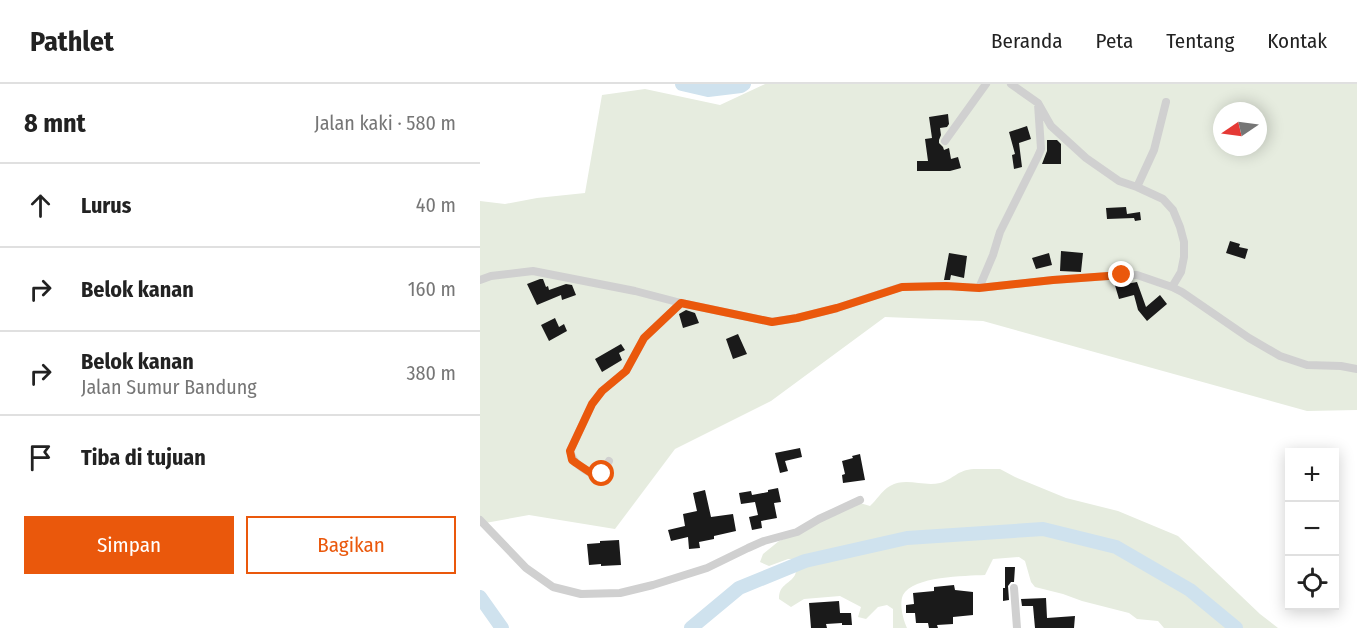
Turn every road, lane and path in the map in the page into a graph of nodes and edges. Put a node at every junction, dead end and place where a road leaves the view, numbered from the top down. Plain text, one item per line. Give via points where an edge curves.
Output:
1 (986, 84) edge
2 (1011, 84) edge
3 (1166, 102) dead end
4 (1038, 103) junction
5 (945, 141) dead end
6 (1137, 187) junction
7 (480, 280) edge
8 (1172, 287) junction
9 (979, 288) junction
10 (681, 303) junction
11 (1357, 369) edge
12 (609, 461) dead end
13 (860, 500) dead end
14 (480, 519) edge
15 (1014, 588) dead end
16 (1017, 628) edge

1 - 5 street
2 - 4 street
3 - 6 street via 1154,150
4 - 6 street via 1051,126 1086,158 1119,181
4 - 9 street via 1041,149 1000,232
6 - 8 street via 1163,199 1180,227 1184,257
7 - 10 street via 533,271
8 - 9 street via 1137,275 1122,275
8 - 11 street via 1280,356 1307,365
9 - 10 street via 902,287 772,322
10 - 12 street via 644,338 626,371 592,404 570,451 572,460 596,476 602,474
13 - 14 street via 797,532 764,541 708,568 620,593 581,594 553,587 526,568
15 - 16 street

